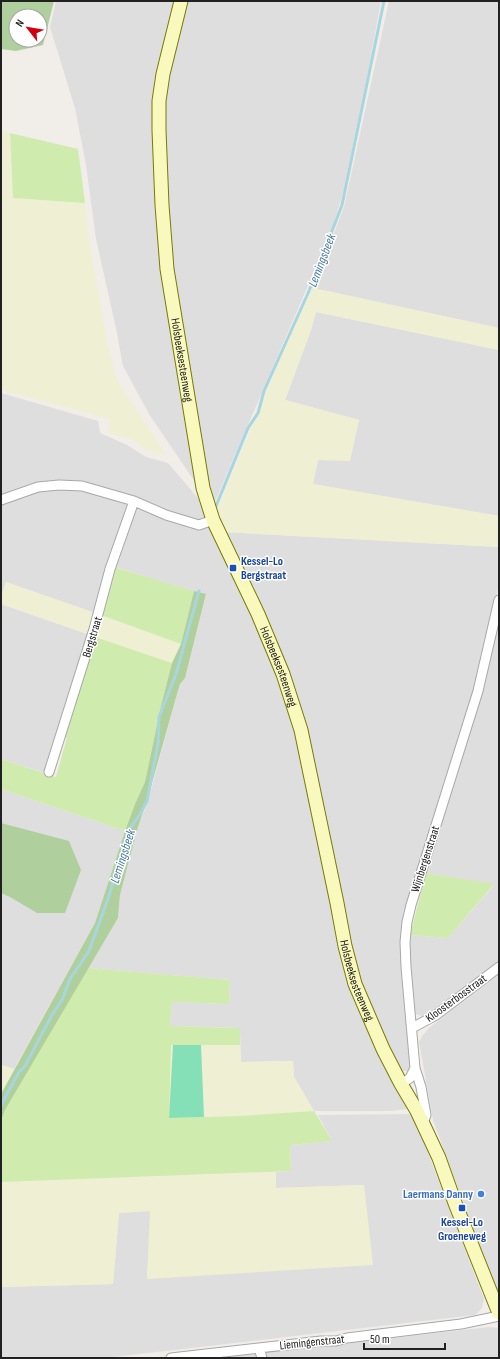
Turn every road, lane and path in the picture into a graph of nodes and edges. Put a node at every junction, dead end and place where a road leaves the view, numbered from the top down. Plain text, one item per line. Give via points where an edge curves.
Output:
1 (180, 1) edge
2 (1, 500) edge
3 (134, 501) junction
4 (213, 520) junction
5 (499, 600) edge
6 (49, 772) dead end
7 (499, 967) edge
8 (412, 1028) junction
9 (415, 1068) junction
10 (401, 1084) junction
11 (423, 1123) junction
12 (499, 1314) edge
13 (259, 1348) junction
14 (171, 1358) edge
15 (262, 1358) edge

1 - 4 street, Holsbeeksesteenweg via 163,74 160,101 158,130 162,205 167,269 203,488
2 - 3 street via 38,487 59,485 82,486
3 - 4 street via 166,515 199,525
3 - 6 street, Bergstraat via 110,569
4 - 10 street, Holsbeeksesteenweg via 258,614 283,674 301,730 349,963 371,1024
5 - 8 street, Wijnbergenstraat via 478,692 407,922 405,942
7 - 8 street, Kloosterbosstraat via 436,1014
8 - 9 street, Wijnbergenstraat
9 - 10 street via 410,1078
9 - 11 street, Wijnbergenstraat via 426,1115
10 - 11 street, Holsbeeksesteenweg
11 - 12 street, Holsbeeksesteenweg
12 - 13 street, Liemingenstraat via 461,1324 336,1341
13 - 14 street, Liemingenstraat
13 - 15 street

